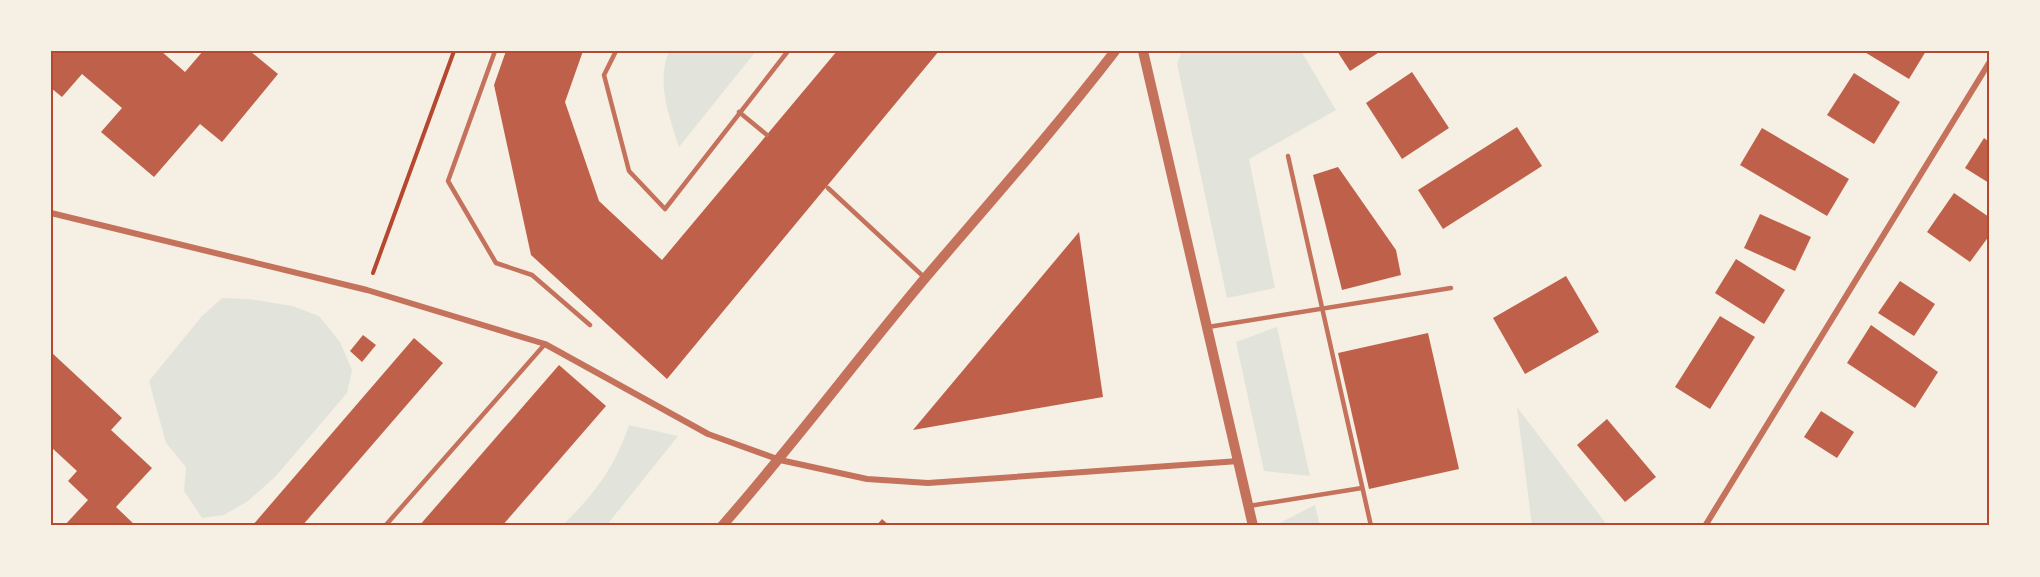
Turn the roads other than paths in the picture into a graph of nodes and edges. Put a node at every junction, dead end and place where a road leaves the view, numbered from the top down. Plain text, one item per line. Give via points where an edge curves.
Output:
1 (495, 51) edge
2 (616, 51) edge
3 (788, 51) edge
4 (1115, 51) edge
5 (1143, 51) edge
6 (1989, 63) edge
7 (740, 112) junction
8 (767, 135) dead end
9 (1288, 156) dead end
10 (828, 188) dead end
11 (51, 213) edge
12 (925, 278) junction
13 (1451, 288) dead end
14 (1322, 310) junction
15 (590, 325) dead end
16 (1208, 327) junction
17 (545, 344) junction
18 (780, 460) junction
19 (1240, 461) junction
20 (1362, 488) junction
21 (1249, 506) junction
22 (385, 526) edge
23 (722, 526) edge
24 (1253, 526) edge
25 (1371, 526) edge
26 (1705, 526) edge

1 - 15 lane via 448,181 496,263 532,275
2 - 7 lane via 604,75 629,171 665,209
3 - 7 lane
4 - 12 street via 1060,122
5 - 16 street
6 - 26 street
7 - 8 lane
9 - 14 lane
10 - 12 lane
11 - 17 street via 367,290
12 - 18 street
13 - 14 lane
14 - 16 lane
14 - 20 lane
16 - 19 street
17 - 18 street via 708,434
17 - 22 lane
18 - 19 street via 867,479 928,483
18 - 23 street
19 - 21 street
20 - 21 lane
20 - 25 lane
21 - 24 street

